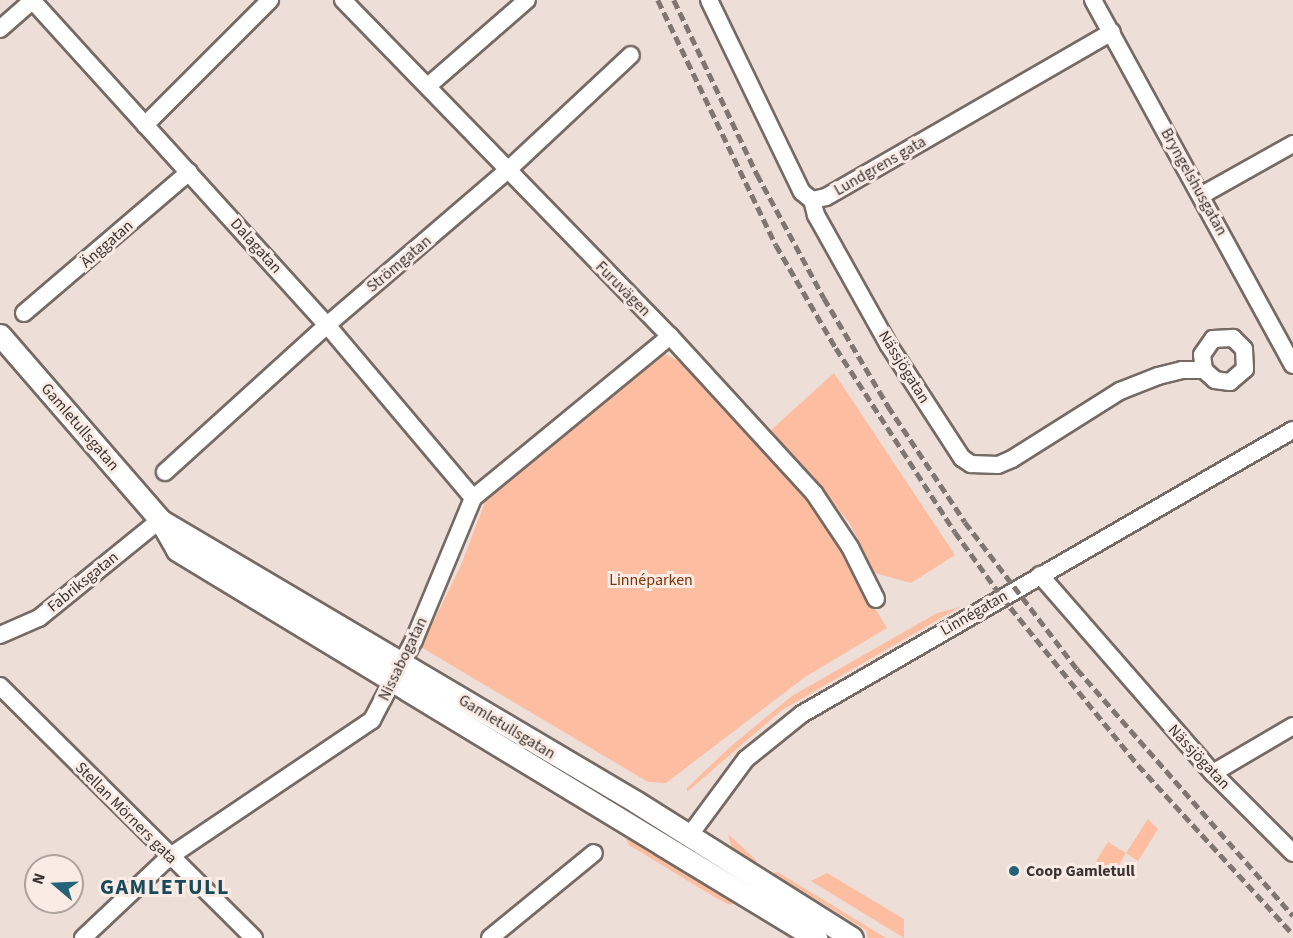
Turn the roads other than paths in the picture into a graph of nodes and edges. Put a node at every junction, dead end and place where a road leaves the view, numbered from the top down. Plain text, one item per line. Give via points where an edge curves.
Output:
1 (32, 0) edge
2 (270, 0) edge
3 (343, 0) edge
4 (527, 0) edge
5 (709, 0) edge
6 (1093, 0) edge
7 (0, 29) edge
8 (1112, 32) junction
9 (632, 55) dead end
10 (428, 86) junction
11 (145, 125) junction
12 (1293, 144) edge
13 (508, 170) junction
14 (189, 172) junction
15 (1202, 195) junction
16 (812, 200) junction
17 (24, 313) dead end
18 (327, 325) junction
19 (0, 335) edge
20 (670, 336) junction
21 (1293, 364) edge
22 (1204, 370) dead end
23 (1293, 430) edge
24 (165, 472) dead end
25 (472, 498) junction
26 (160, 520) junction
27 (1040, 575) junction
28 (876, 599) dead end
29 (0, 635) edge
30 (398, 673) junction
31 (0, 686) edge
32 (1293, 726) edge
33 (1213, 774) junction
34 (689, 836) junction
35 (1293, 852) edge
36 (594, 853) dead end
37 (169, 857) junction
38 (83, 938) edge
39 (254, 938) edge
40 (490, 938) edge
41 (816, 938) edge
42 (852, 938) edge

1 - 7 street
1 - 11 street, Dalagatan
2 - 11 street
3 - 10 street, Furuvägen
4 - 10 street
5 - 16 street, Lundgrens gata via 802,192
6 - 8 street, Bryngelshusgatan
8 - 15 street, Bryngelshusgatan
8 - 16 street, Lundgrens gata via 826,197
9 - 13 street, Strömgatan
10 - 13 street, Furuvägen
11 - 14 street, Dalagatan
12 - 15 street
13 - 18 street, Strömgatan
13 - 20 street, Furuvägen
14 - 17 street, Änggatan
14 - 18 street, Dalagatan
15 - 21 street, Bryngelshusgatan
16 - 22 street, Nässjögatan via 816,215 888,344 962,458 971,464 998,465 1120,391 1182,370
18 - 24 street, Strömgatan
18 - 25 street, Dalagatan
19 - 26 street, Gamletullsgatan
20 - 25 street, Nissabogatan
20 - 28 street, Furuvägen via 814,493 850,548
23 - 27 street, Linnégatan
25 - 30 street, Nissabogatan
26 - 29 street, Fabriksgatan via 39,618
26 - 30 street, Gamletullsgatan via 189,533
27 - 33 street, Nässjögatan
27 - 34 street, Linnégatan via 802,714 746,759
30 - 34 street, Gamletullsgatan
30 - 37 street, Nissabogatan via 372,720
30 - 41 street, Gamletullsgatan
31 - 37 street, Stellan Mörners gata
32 - 33 street
33 - 35 street, Nässjögatan
34 - 42 street, Gamletullsgatan
36 - 40 street
37 - 38 street, Nissabogatan
37 - 39 street, Stellan Mörners gata

